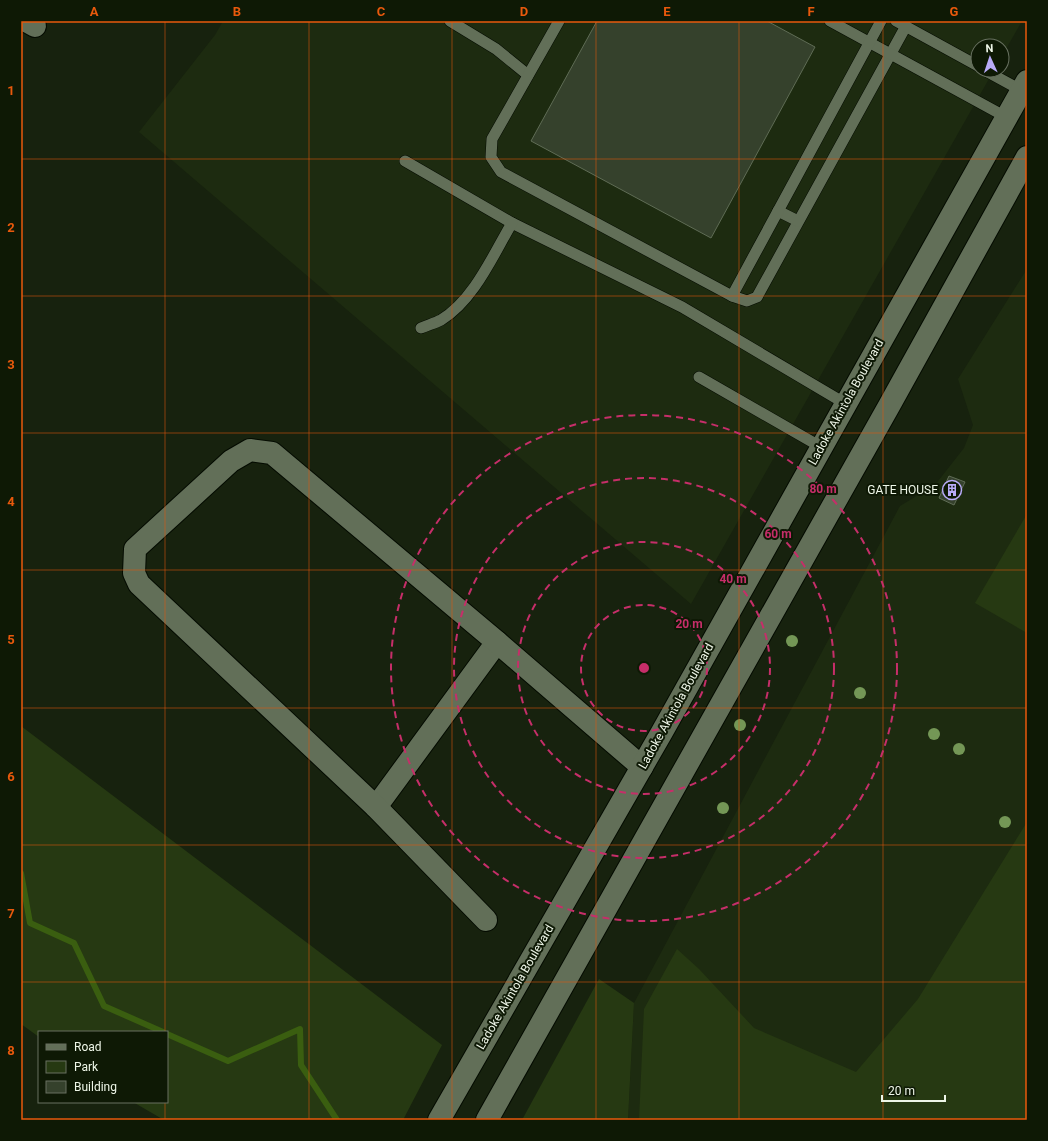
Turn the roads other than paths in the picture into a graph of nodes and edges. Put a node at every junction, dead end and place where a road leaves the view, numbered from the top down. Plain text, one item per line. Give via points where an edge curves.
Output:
1 (450, 21) edge
2 (559, 21) edge
3 (830, 21) edge
4 (881, 21) edge
5 (901, 24) edge
6 (869, 43) junction
7 (890, 54) junction
8 (970, 62) edge
9 (528, 75) junction
10 (1004, 78) edge
11 (1024, 86) edge
12 (1006, 117) junction
13 (1027, 157) edge
14 (406, 161) dead end
15 (778, 211) junction
16 (798, 221) junction
17 (512, 223) junction
18 (732, 296) junction
19 (421, 328) dead end
20 (699, 377) dead end
21 (846, 404) junction
22 (822, 447) junction
23 (497, 642) junction
24 (642, 767) junction
25 (376, 807) junction
26 (486, 920) dead end
27 (439, 1120) edge
28 (487, 1120) edge

1 - 9 lane via 496,49
2 - 9 lane
3 - 6 lane
4 - 6 lane
5 - 7 lane
5 - 8 lane
6 - 7 lane
6 - 15 lane
7 - 12 lane
7 - 16 lane
9 - 18 lane via 492,139 491,157 501,172
10 - 11 lane
11 - 12 street, Ladoke Akintola Boulevard
12 - 21 street, Ladoke Akintola Boulevard
13 - 28 street
14 - 17 lane
15 - 16 lane
15 - 18 lane
16 - 18 lane via 756,297 747,301
17 - 19 lane via 471,293 453,312
17 - 21 lane via 682,307
20 - 22 lane
21 - 22 street, Ladoke Akintola Boulevard
22 - 24 street, Ladoke Akintola Boulevard
23 - 24 street
23 - 25 street
23 - 25 street via 272,453 250,450 231,461 135,549 134,573 139,584
24 - 27 street, Ladoke Akintola Boulevard
25 - 26 street

